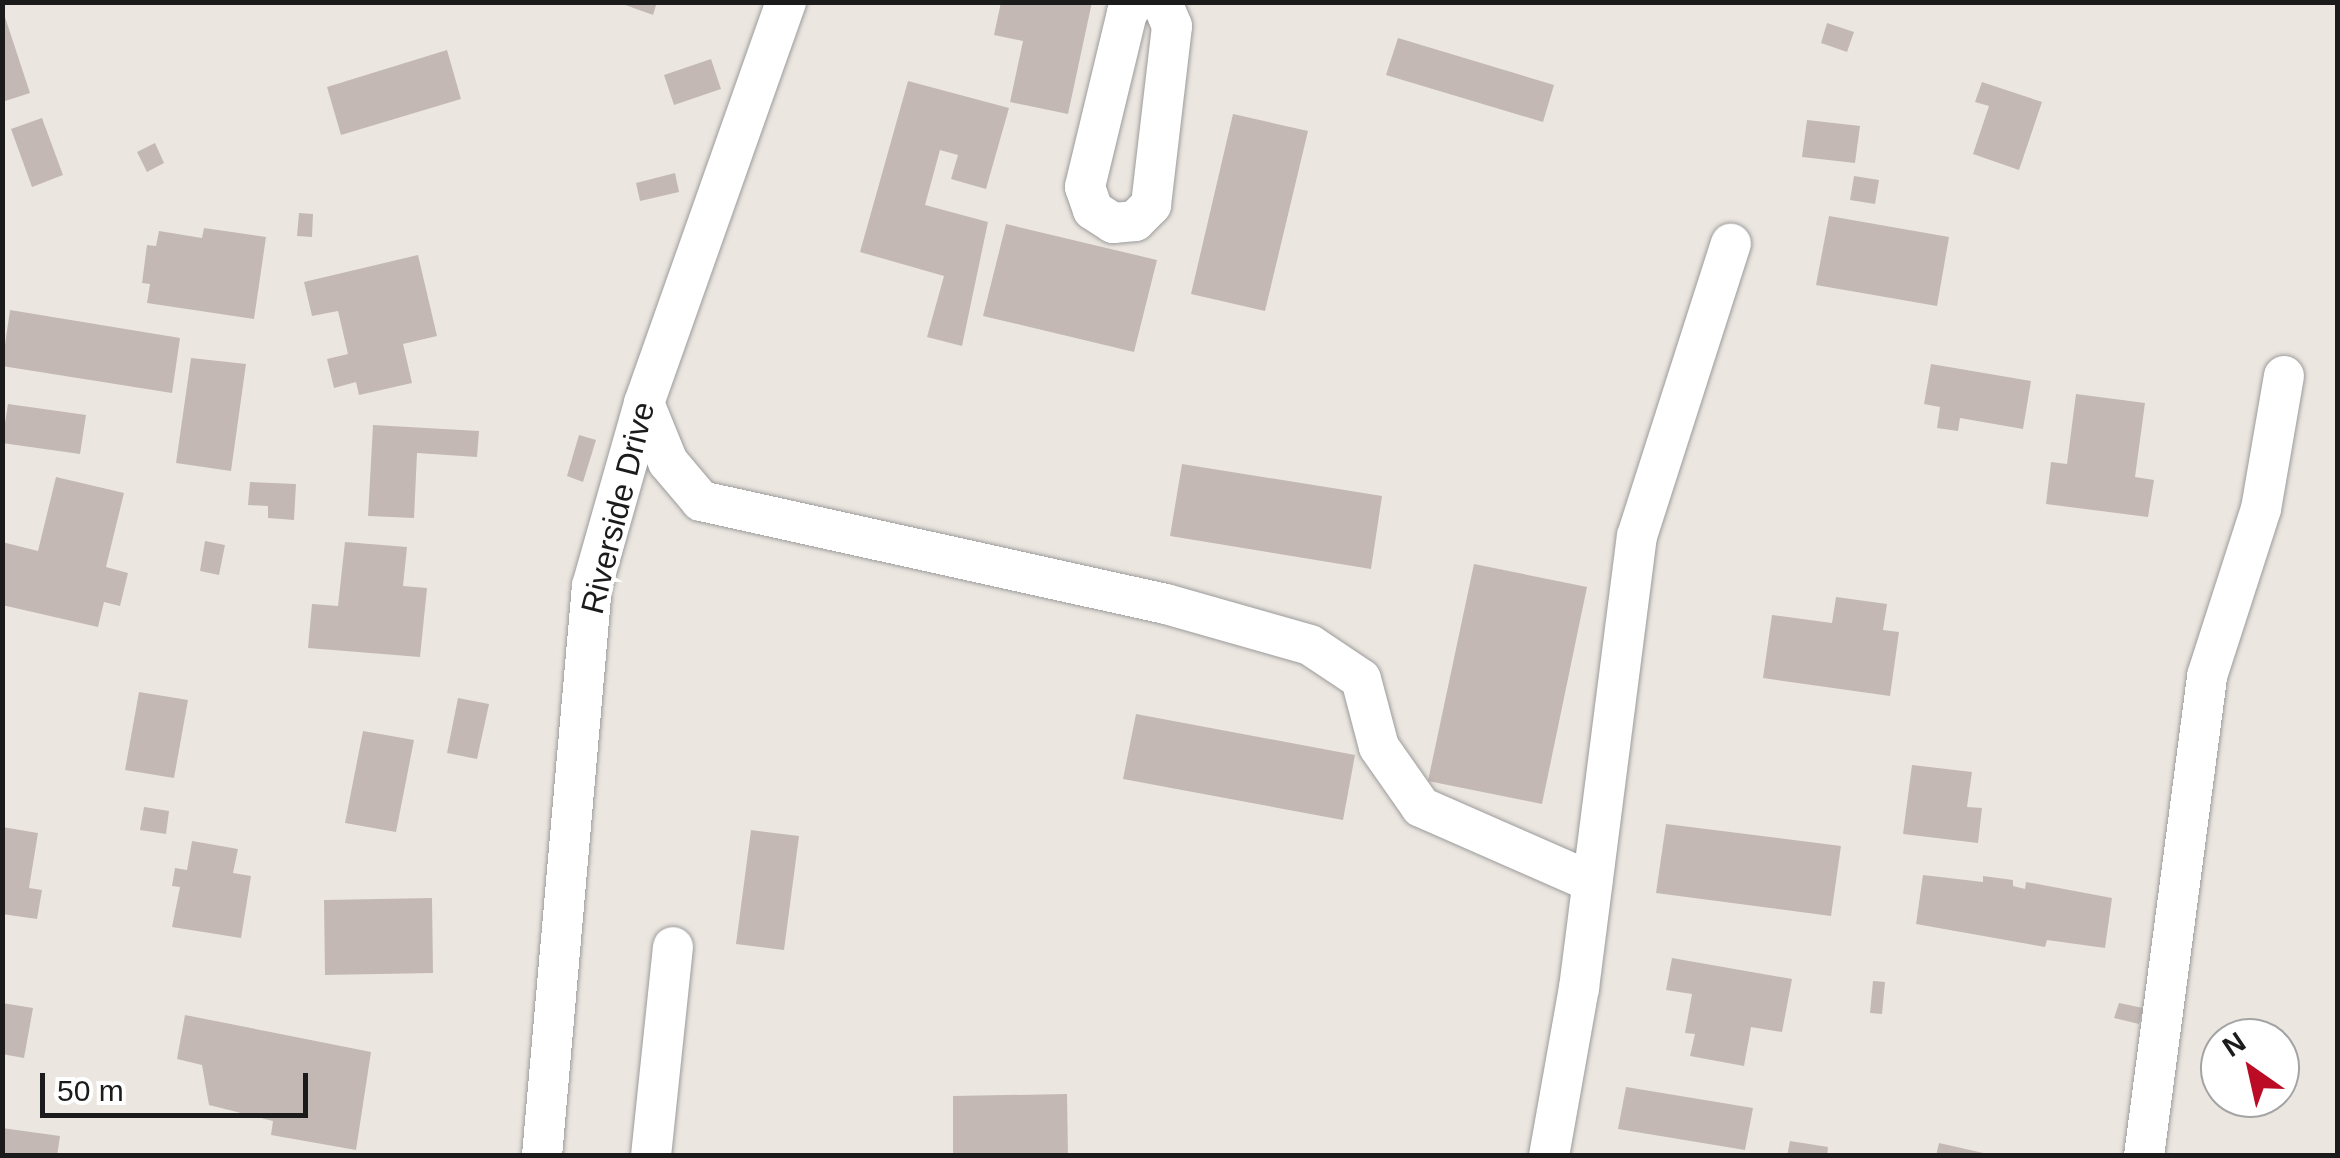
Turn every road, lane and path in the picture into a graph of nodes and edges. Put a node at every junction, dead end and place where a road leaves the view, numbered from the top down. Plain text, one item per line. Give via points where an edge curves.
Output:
1 (786, 2) edge
2 (1135, 2) edge
3 (1162, 2) edge
4 (1731, 244) dead end
5 (2284, 376) dead end
6 (644, 402) junction
7 (1592, 882) junction
8 (673, 947) dead end
9 (542, 1156) edge
10 (651, 1156) edge
11 (1548, 1156) edge
12 (2144, 1156) edge

1 - 6 street, Riverside Drive
2 - 3 street via 1126,13 1085,187 1093,210 1113,222 1135,221 1152,205 1172,26
4 - 7 street via 1637,536
5 - 12 street via 2261,509 2207,676
6 - 7 street via 668,462 701,501 1166,604 1310,645 1361,679 1379,747 1422,807
6 - 9 street, Riverside Drive via 592,586
7 - 11 street
8 - 10 street

